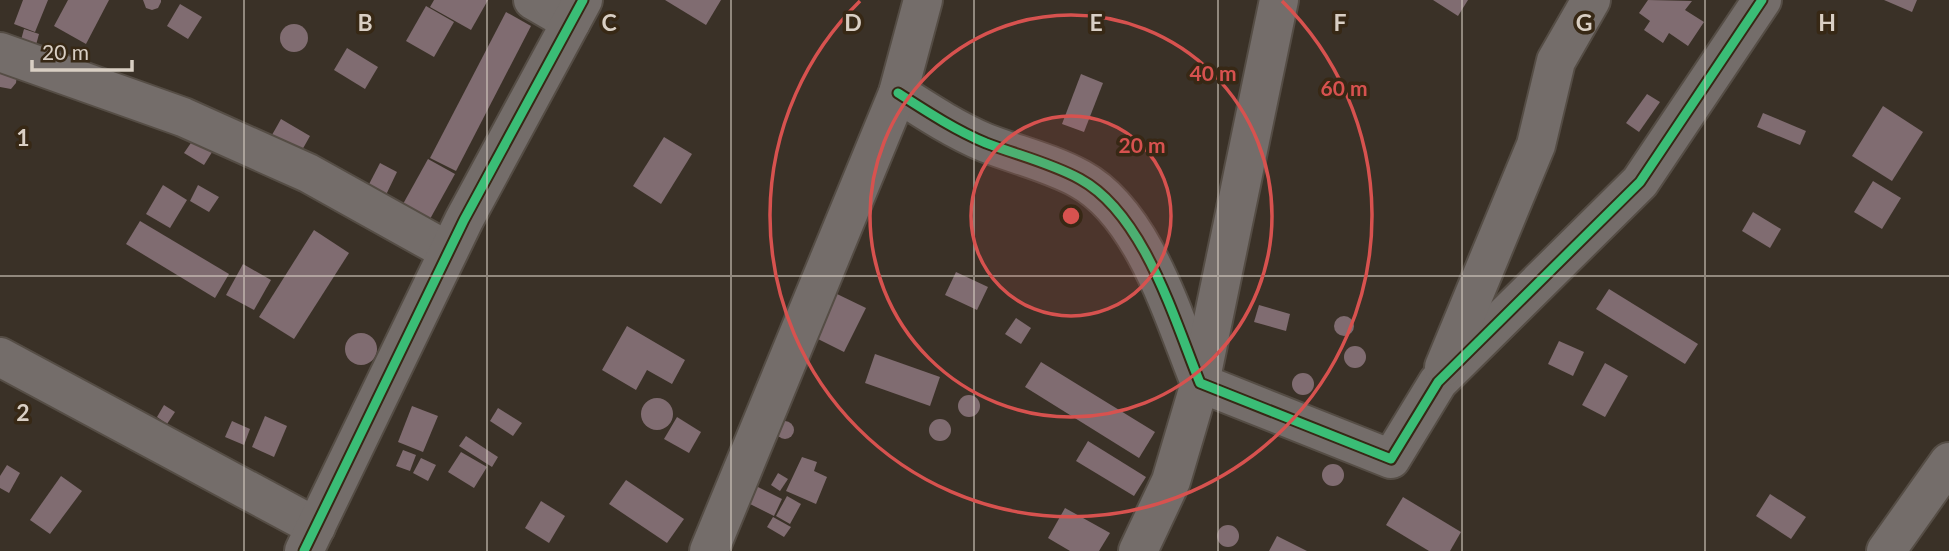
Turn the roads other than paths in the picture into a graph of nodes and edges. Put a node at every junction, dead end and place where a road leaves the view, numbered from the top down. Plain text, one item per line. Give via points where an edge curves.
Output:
1 (533, 0) edge
2 (923, 0) edge
3 (1279, 0) edge
4 (1591, 0) edge
5 (1762, 0) edge
6 (577, 11) edge
7 (0, 52) edge
8 (898, 93) junction
9 (448, 251) junction
10 (0, 357) edge
11 (1438, 382) junction
12 (1200, 383) junction
13 (1949, 462) edge
14 (310, 539) edge
15 (709, 551) edge
16 (1138, 551) edge
17 (1886, 551) edge

1 - 6 street
2 - 8 street
3 - 12 street
4 - 11 street via 1556,61 1536,145
5 - 11 street via 1640,182
6 - 9 street
7 - 9 street via 183,117 308,173
8 - 12 street via 946,123 1081,180 1102,194 1132,232 1157,277
8 - 15 street
9 - 14 street
10 - 14 street
11 - 12 street via 1391,459
12 - 16 street via 1171,481
13 - 17 street

